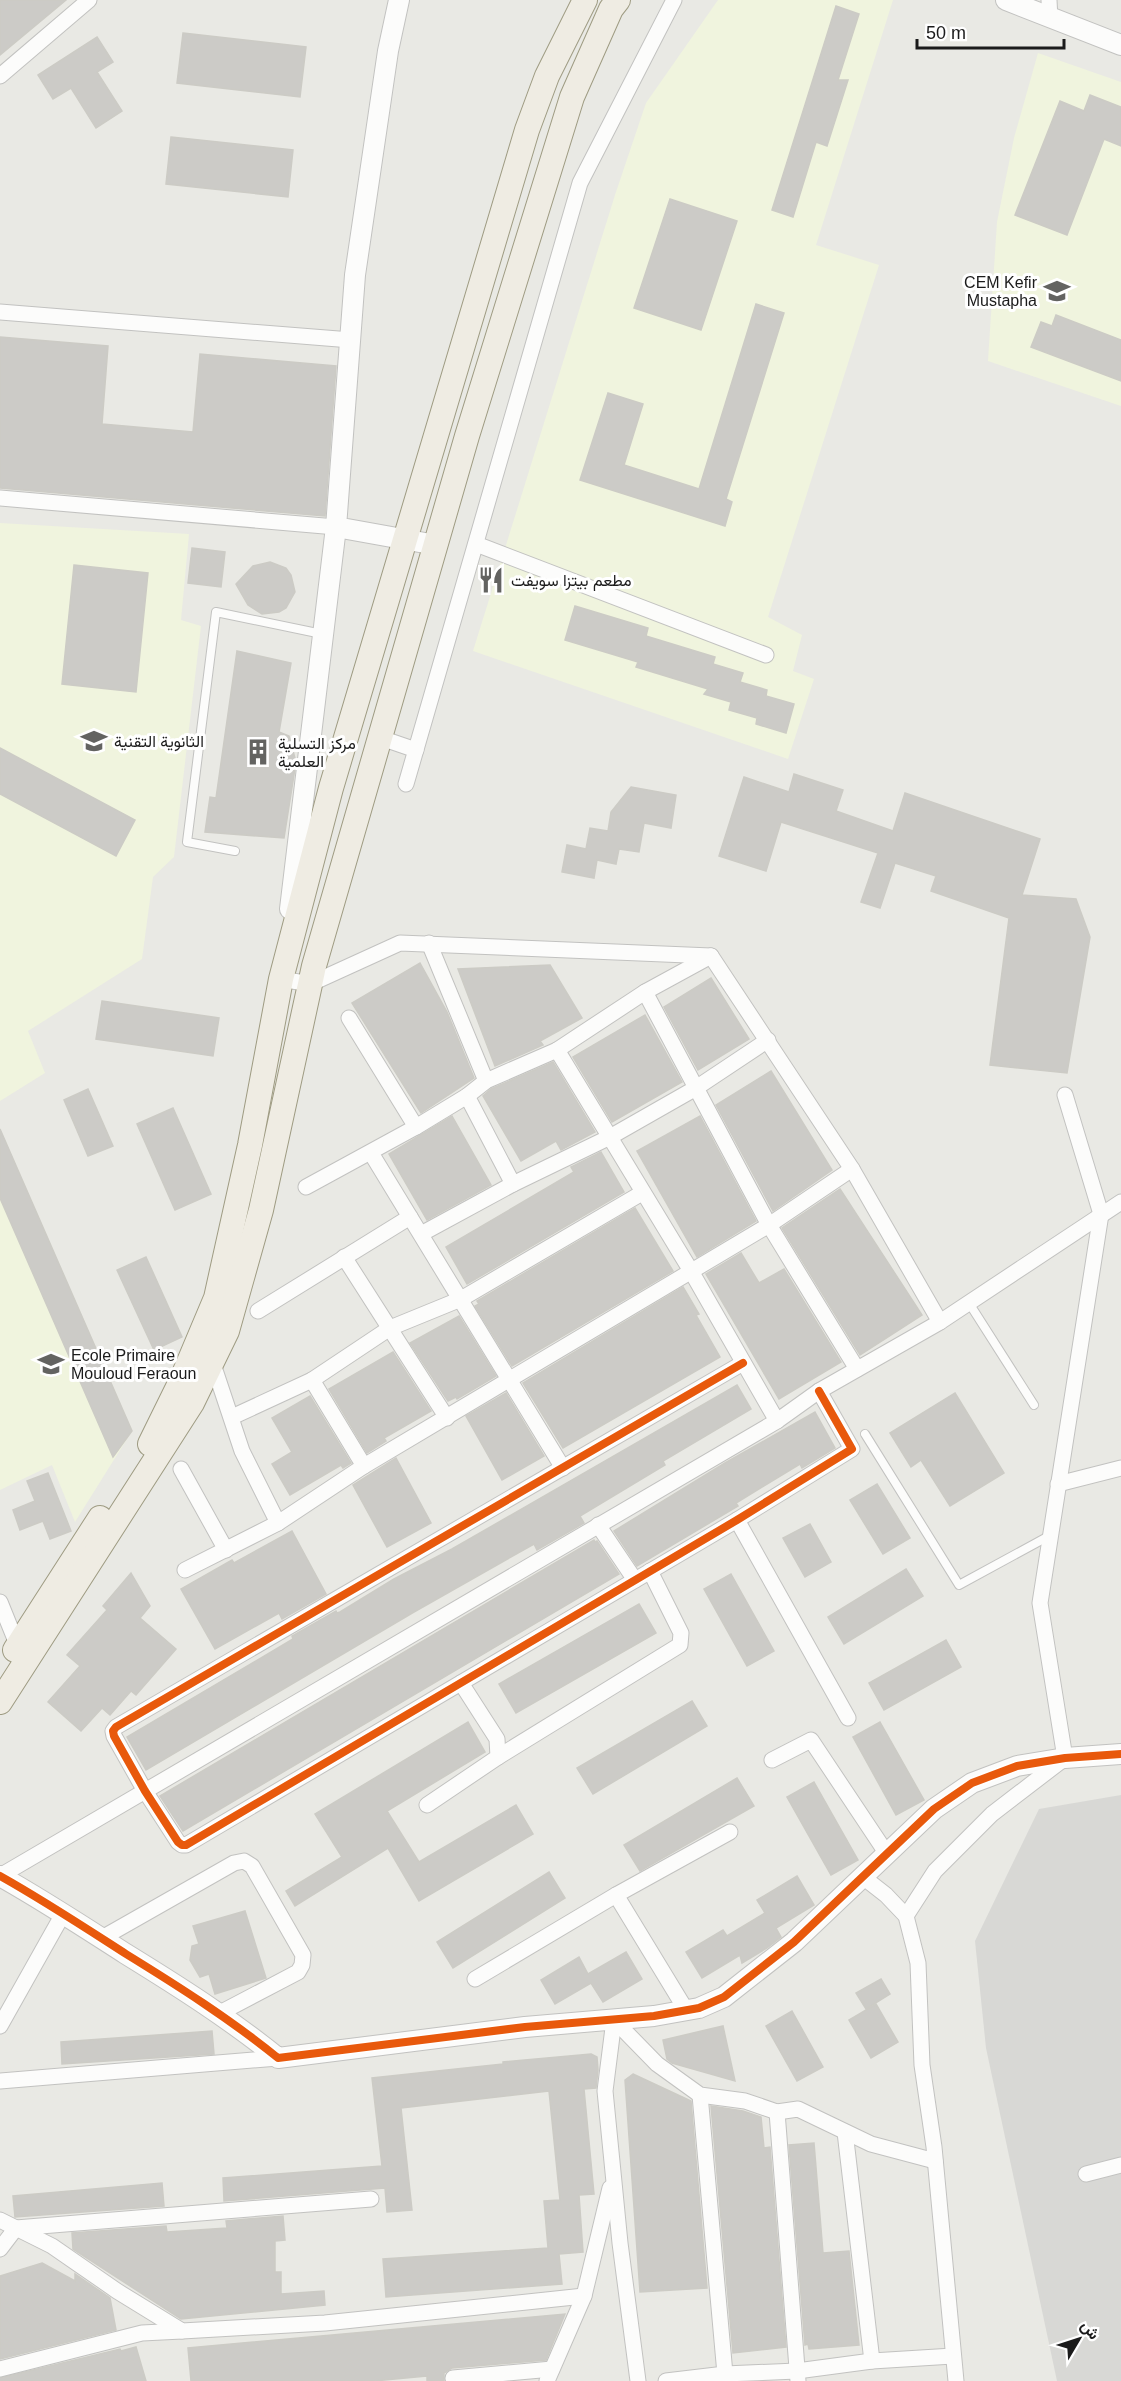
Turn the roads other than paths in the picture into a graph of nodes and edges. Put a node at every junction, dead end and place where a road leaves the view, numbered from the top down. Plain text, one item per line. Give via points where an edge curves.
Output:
1 (89, 0) edge
2 (399, 0) edge
3 (585, 0) edge
4 (618, 0) edge
5 (674, 0) edge
6 (1006, 0) edge
7 (1050, 9) edge
8 (1121, 45) edge
9 (0, 76) edge
10 (0, 312) edge
11 (351, 340) junction
12 (0, 498) edge
13 (336, 527) junction
14 (404, 540) junction
15 (476, 544) junction
16 (436, 545) junction
17 (324, 634) junction
18 (766, 655) dead end
19 (381, 738) junction
20 (416, 750) junction
21 (406, 784) dead end
22 (235, 851) dead end
23 (429, 943) junction
24 (711, 956) junction
25 (281, 979) junction
26 (310, 984) junction
27 (645, 992) junction
28 (349, 1018) dead end
29 (768, 1040) junction
30 (557, 1050) junction
31 (486, 1081) junction
32 (696, 1088) junction
33 (1065, 1095) dead end
34 (467, 1096) junction
35 (416, 1126) junction
36 (610, 1137) junction
37 (371, 1153) junction
38 (852, 1169) junction
39 (513, 1184) junction
40 (306, 1187) dead end
41 (642, 1193) junction
42 (1121, 1202) edge
43 (1101, 1214) junction
44 (410, 1217) junction
45 (769, 1225) junction
46 (421, 1234) junction
47 (344, 1257) junction
48 (691, 1271) junction
49 (461, 1299) junction
50 (969, 1303) junction
51 (258, 1311) dead end
52 (940, 1322) junction
53 (390, 1328) junction
54 (212, 1361) junction
55 (743, 1363) junction
56 (857, 1369) junction
57 (312, 1380) junction
58 (509, 1380) junction
59 (819, 1391) junction
60 (1034, 1405) dead end
61 (232, 1417) junction
62 (447, 1418) junction
63 (777, 1421) junction
64 (865, 1434) dead end
65 (364, 1466) junction
66 (563, 1468) junction
67 (1121, 1468) edge
68 (181, 1469) dead end
69 (1058, 1484) junction
70 (737, 1520) junction
71 (278, 1523) junction
72 (598, 1525) junction
73 (1050, 1535) junction
74 (225, 1550) junction
75 (184, 1570) dead end
76 (650, 1571) junction
77 (635, 1580) junction
78 (0, 1602) edge
79 (22, 1655) junction
80 (0, 1675) edge
81 (460, 1683) junction
82 (0, 1702) edge
83 (848, 1718) dead end
84 (1121, 1754) edge
85 (498, 1757) junction
86 (1065, 1758) junction
87 (772, 1760) dead end
88 (145, 1791) junction
89 (427, 1805) dead end
90 (730, 1832) dead end
91 (887, 1854) junction
92 (0, 1876) edge
93 (863, 1877) junction
94 (616, 1895) junction
95 (63, 1914) junction
96 (906, 1916) junction
97 (102, 1938) junction
98 (475, 1979) dead end
99 (686, 2010) junction
100 (218, 2014) junction
101 (614, 2020) junction
102 (0, 2026) edge
103 (278, 2058) junction
104 (0, 2081) edge
105 (700, 2095) junction
106 (777, 2112) junction
107 (845, 2132) junction
108 (935, 2161) junction
109 (1121, 2165) edge
110 (1086, 2174) dead end
111 (612, 2179) junction
112 (370, 2199) dead end
113 (0, 2220) edge
114 (16, 2228) junction
115 (0, 2249) edge
116 (584, 2296) junction
117 (182, 2331) junction
118 (953, 2356) junction
119 (872, 2361) junction
120 (0, 2369) edge
121 (725, 2374) junction
122 (550, 2375) edge
123 (797, 2376) edge
124 (453, 2378) dead end
125 (638, 2381) edge
126 (666, 2381) edge
127 (956, 2381) edge

1 - 9 street
2 - 11 street via 357,263
3 - 14 main road via 547,76 527,130
4 - 16 main road via 572,97
5 - 15 street via 580,183
6 - 7 street
7 - 8 street
10 - 11 street
11 - 13 street
12 - 13 street
13 - 14 street
13 - 17 street
14 - 16 street
14 - 25 main road via 331,788
15 - 18 street
15 - 20 street
16 - 19 main road
17 - 22 lane via 216,612 187,842
17 - 25 street
19 - 20 street
19 - 26 main road
20 - 21 street
23 - 24 street
23 - 26 street via 400,943
23 - 31 street
24 - 27 street
24 - 29 street
25 - 26 street
25 - 79 main road via 216,1298 182,1381 148,1446 54,1587
26 - 54 main road via 261,1210 227,1331
27 - 30 street
27 - 32 street
28 - 35 street
29 - 32 street
29 - 38 street
30 - 31 street
30 - 36 street
31 - 34 street
32 - 36 street
32 - 45 street
33 - 43 street
34 - 35 street
34 - 39 street
35 - 37 street
36 - 39 street
36 - 41 street
37 - 40 street
37 - 44 street
38 - 45 street
38 - 52 street
39 - 46 street
41 - 48 street
41 - 49 street
42 - 43 street
43 - 50 street
43 - 69 street
44 - 46 street
44 - 47 street
45 - 48 street
45 - 56 street
46 - 49 street
47 - 51 street
47 - 53 street
48 - 55 street
48 - 58 street
49 - 53 street
49 - 58 street
50 - 52 street
50 - 60 lane
52 - 56 street
53 - 57 street
53 - 62 street
54 - 61 street
54 - 79 main road via 192,1403
55 - 63 street
55 - 66 street
56 - 59 street
57 - 61 street
57 - 65 street
58 - 62 street
58 - 66 street
59 - 63 street
59 - 70 street via 852,1449
61 - 71 street via 242,1451
62 - 65 street
63 - 72 street
64 - 73 lane via 959,1585
65 - 71 street
66 - 88 street via 116,1727 114,1736
67 - 69 street
68 - 74 street
69 - 73 street
70 - 76 street
70 - 83 street
71 - 74 street
72 - 77 street
72 - 88 street
73 - 86 street via 1040,1603
74 - 75 street
76 - 77 street
76 - 85 street via 681,1633 680,1645
77 - 81 street
78 - 79 street
79 - 80 main road
79 - 82 main road
81 - 85 street via 497,1739
81 - 88 street via 186,1845 178,1842
84 - 86 street
85 - 89 street
86 - 91 street via 1017,1766 972,1783 934,1809
86 - 96 street via 992,1814 935,1872
87 - 91 street via 811,1740
88 - 92 street
90 - 94 street
91 - 93 street
92 - 95 street
93 - 96 street
93 - 99 street via 794,1942 724,1997
94 - 98 street
94 - 99 street
95 - 97 street
95 - 102 street
96 - 108 street via 918,1963 922,2065
97 - 100 street
97 - 100 street via 234,1863 244,1861 252,1866 303,1955 302,1965 298,1972
99 - 101 street
100 - 103 street
101 - 103 street via 525,2027
101 - 105 street via 657,2064
101 - 111 street via 605,2091
103 - 104 street
105 - 106 street via 745,2101
105 - 121 street
106 - 107 street via 798,2109
106 - 123 street
107 - 108 street via 871,2144
107 - 119 street
108 - 118 street
109 - 110 street
111 - 116 street
111 - 125 street
112 - 114 street
113 - 114 street
114 - 115 street
114 - 117 street via 52,2246
116 - 117 street via 325,2323
116 - 122 street
117 - 120 street via 142,2333
118 - 119 street
118 - 127 street
119 - 123 street
121 - 123 street
121 - 126 street
122 - 124 street

